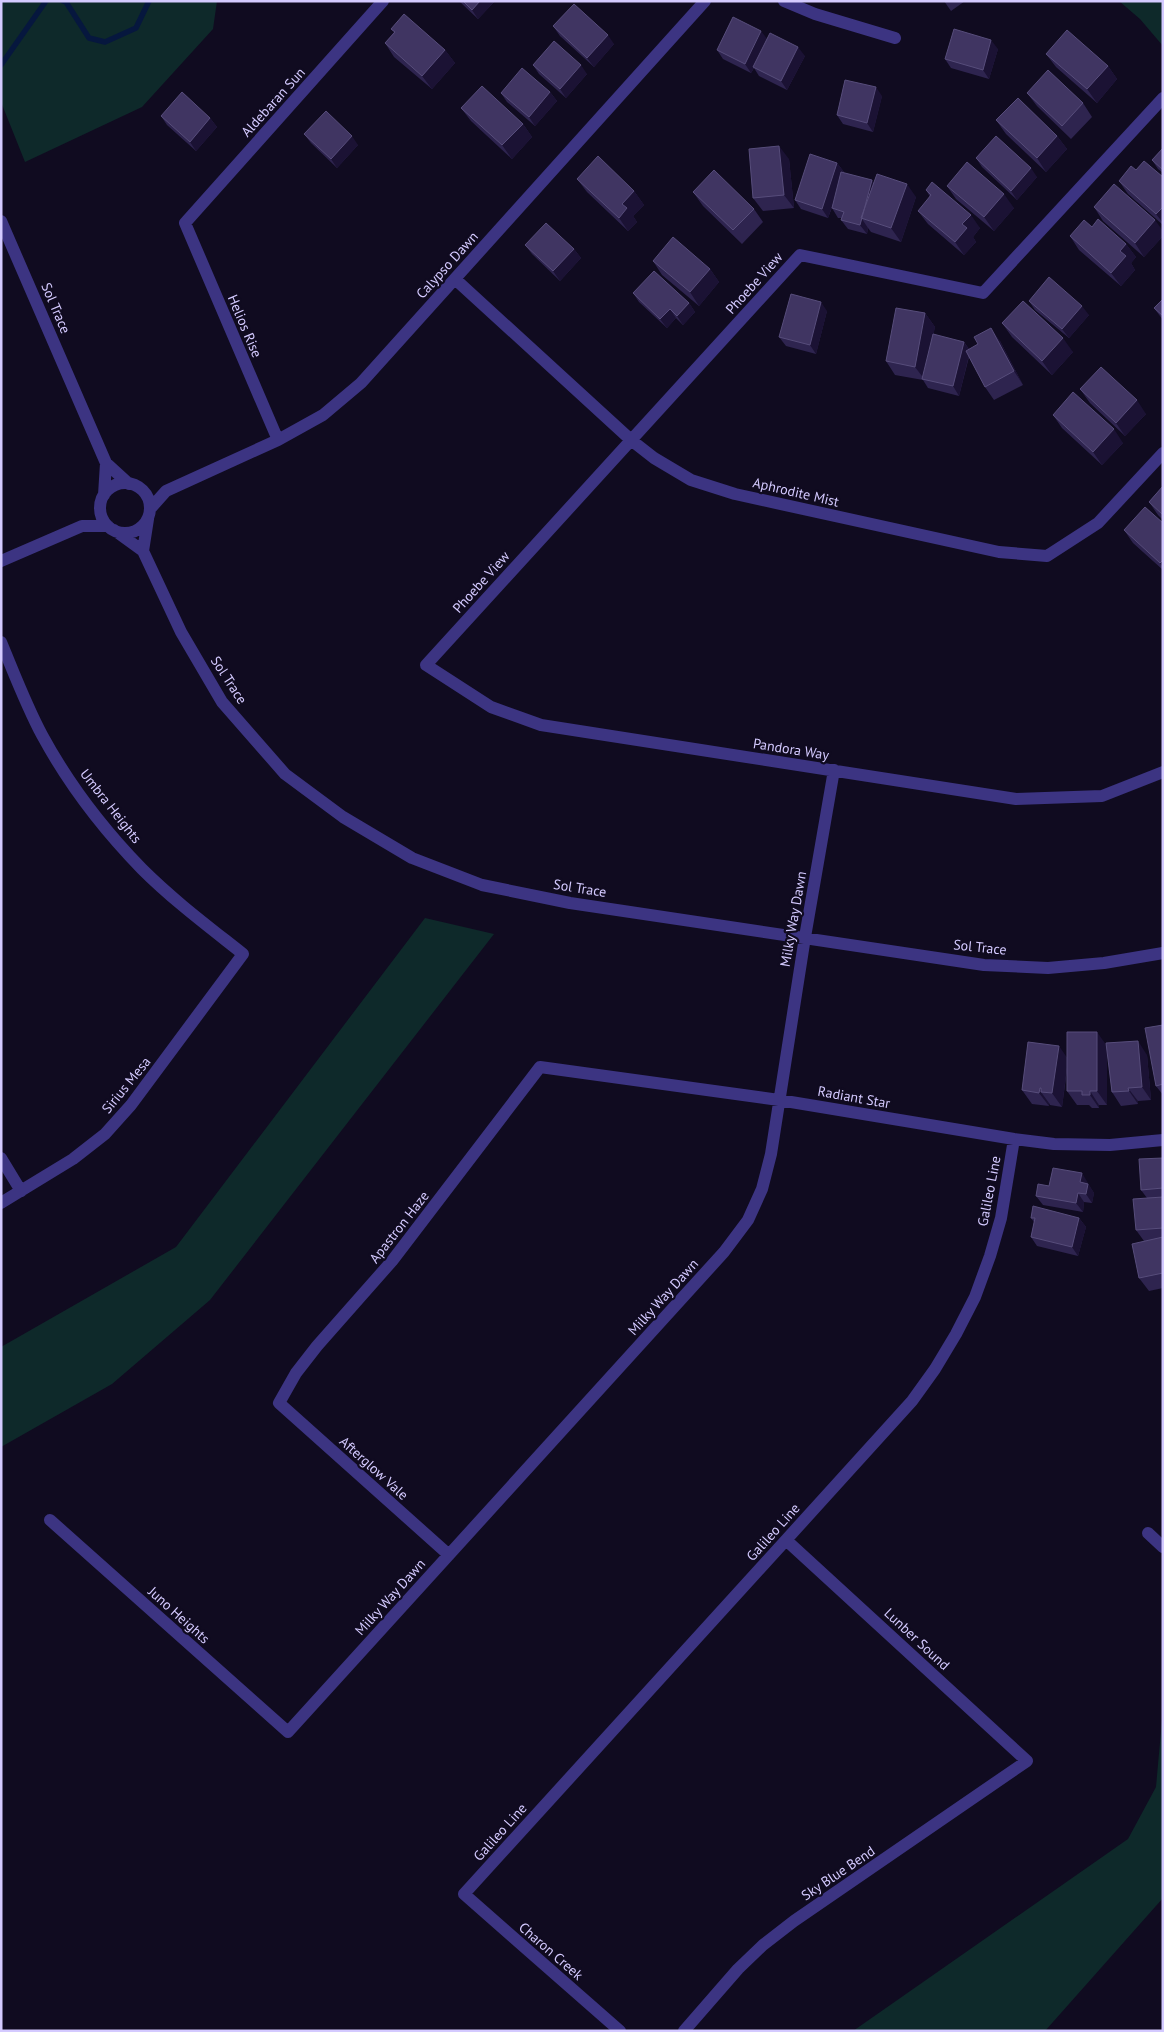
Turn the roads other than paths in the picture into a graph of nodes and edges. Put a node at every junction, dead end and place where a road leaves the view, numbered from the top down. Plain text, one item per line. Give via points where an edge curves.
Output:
1 (384, 1) edge
2 (705, 1) edge
3 (784, 1) edge
4 (895, 38) dead end
5 (1163, 98) edge
6 (1, 221) edge
7 (185, 223) joint
8 (454, 279) junction
9 (278, 440) junction
10 (631, 440) junction
11 (1163, 453) edge
12 (106, 463) junction
13 (134, 486) junction
14 (166, 491) junction
15 (103, 499) junction
16 (149, 513) junction
17 (82, 526) junction
18 (111, 528) junction
19 (143, 551) junction
20 (1, 561) edge
21 (1, 642) edge
22 (426, 665) joint
23 (834, 770) junction
24 (1163, 772) edge
25 (805, 937) junction
26 (1163, 953) edge
27 (243, 954) joint
28 (540, 1067) joint
29 (779, 1100) junction
30 (1014, 1139) junction
31 (1163, 1140) edge
32 (1, 1158) edge
33 (21, 1191) junction
34 (1, 1203) edge
35 (279, 1403) joint
36 (50, 1520) dead end
37 (1148, 1533) dead end
38 (786, 1540) junction
39 (1163, 1546) edge
40 (449, 1555) junction
41 (288, 1732) joint
42 (1027, 1761) joint
43 (464, 1894) joint
44 (620, 2031) edge
45 (684, 2031) edge

1 - 7 street, Aldebaran Sun
2 - 8 street, Calypso Dawn
3 - 4 street via 815,14
5 - 10 street, Phoebe View via 983,293 800,255
6 - 12 street, Sol Trace
7 - 9 street, Helios Rise
8 - 9 street, Calypso Dawn via 361,383 323,415
8 - 10 street, Aphrodite Mist
9 - 14 street, Calypso Dawn
10 - 11 street, Aphrodite Mist via 691,480 735,494 999,552 1047,556 1098,523
10 - 22 street, Phoebe View
12 - 13 street, Sol Trace
12 - 15 street, Sol Trace
13 - 14 street
13 - 15 street via 117,485 109,489
13 - 16 street via 146,494
14 - 16 street, Calypso Dawn
15 - 17 street
15 - 18 street via 101,511
16 - 18 street via 144,524 130,532
16 - 19 street
17 - 18 street
17 - 20 street
18 - 19 street, Sol Trace
19 - 25 street, Sol Trace via 181,632 228,709 285,774 344,817 412,858 482,885 570,903
21 - 27 street, Umbra Heights via 43,736 109,832 141,869
22 - 23 street, Pandora Way via 490,707 541,725
23 - 24 street, Pandora Way via 1016,799 1102,796
23 - 25 street, Milky Way Dawn
25 - 26 street, Sol Trace via 984,965 1048,968 1104,964
25 - 29 street, Milky Way Dawn
27 - 33 street, Sirius Mesa via 105,1134
28 - 29 street, Radiant Star
28 - 35 street, Apastron Haze via 392,1261 317,1346
29 - 30 street, Radiant Star
29 - 40 street, Milky Way Dawn via 762,1189 743,1226 724,1252
30 - 31 street, Radiant Star via 1110,1145
30 - 38 street, Galileo Line via 1002,1218 990,1256 956,1334 912,1400
32 - 33 street
33 - 34 street, Sirius Mesa
35 - 40 street, Afterglow Vale
36 - 41 street, Juno Heights
37 - 39 street
38 - 42 street, Lunber Sound
38 - 43 street, Galileo Line
40 - 41 street, Milky Way Dawn
42 - 45 street, Sky Blue Bend via 778,1933 738,1969
43 - 44 street, Charon Creek

